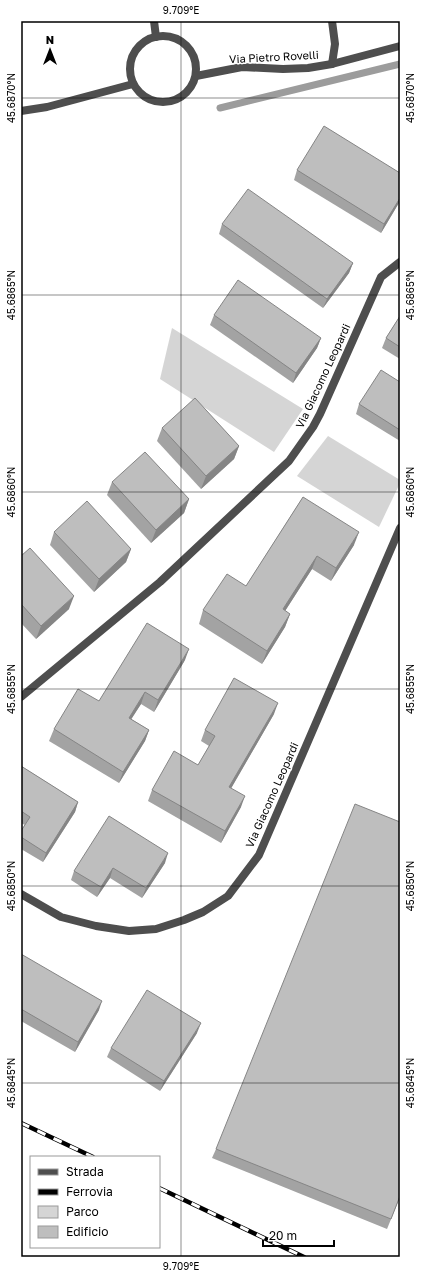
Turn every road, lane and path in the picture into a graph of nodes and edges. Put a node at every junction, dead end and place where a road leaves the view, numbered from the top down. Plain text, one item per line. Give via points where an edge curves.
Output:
1 (154, 21) edge
2 (332, 21) edge
3 (156, 37) junction
4 (400, 46) edge
5 (332, 64) junction
6 (196, 76) junction
7 (132, 84) junction
8 (21, 111) edge
9 (400, 262) edge
10 (400, 528) edge
11 (396, 545) edge
12 (21, 697) edge
13 (21, 894) edge

1 - 3 street
2 - 5 street via 335,44
3 - 6 street via 167,36 177,39 186,46 193,54
3 - 7 street via 146,40 132,55 129,65
4 - 5 street, Via Pietro Rovelli
5 - 6 street, Via Pietro Rovelli via 283,69 242,67
6 - 7 street via 186,94 167,103 147,99
7 - 8 street via 47,107
9 - 12 street, Via Giacomo Leopardi via 381,277 320,414 289,461 160,582
10 - 11 street, Via Giacomo Leopardi
11 - 13 street, Via Giacomo Leopardi via 259,855 228,896 204,912 184,920 156,929 129,931 61,917

